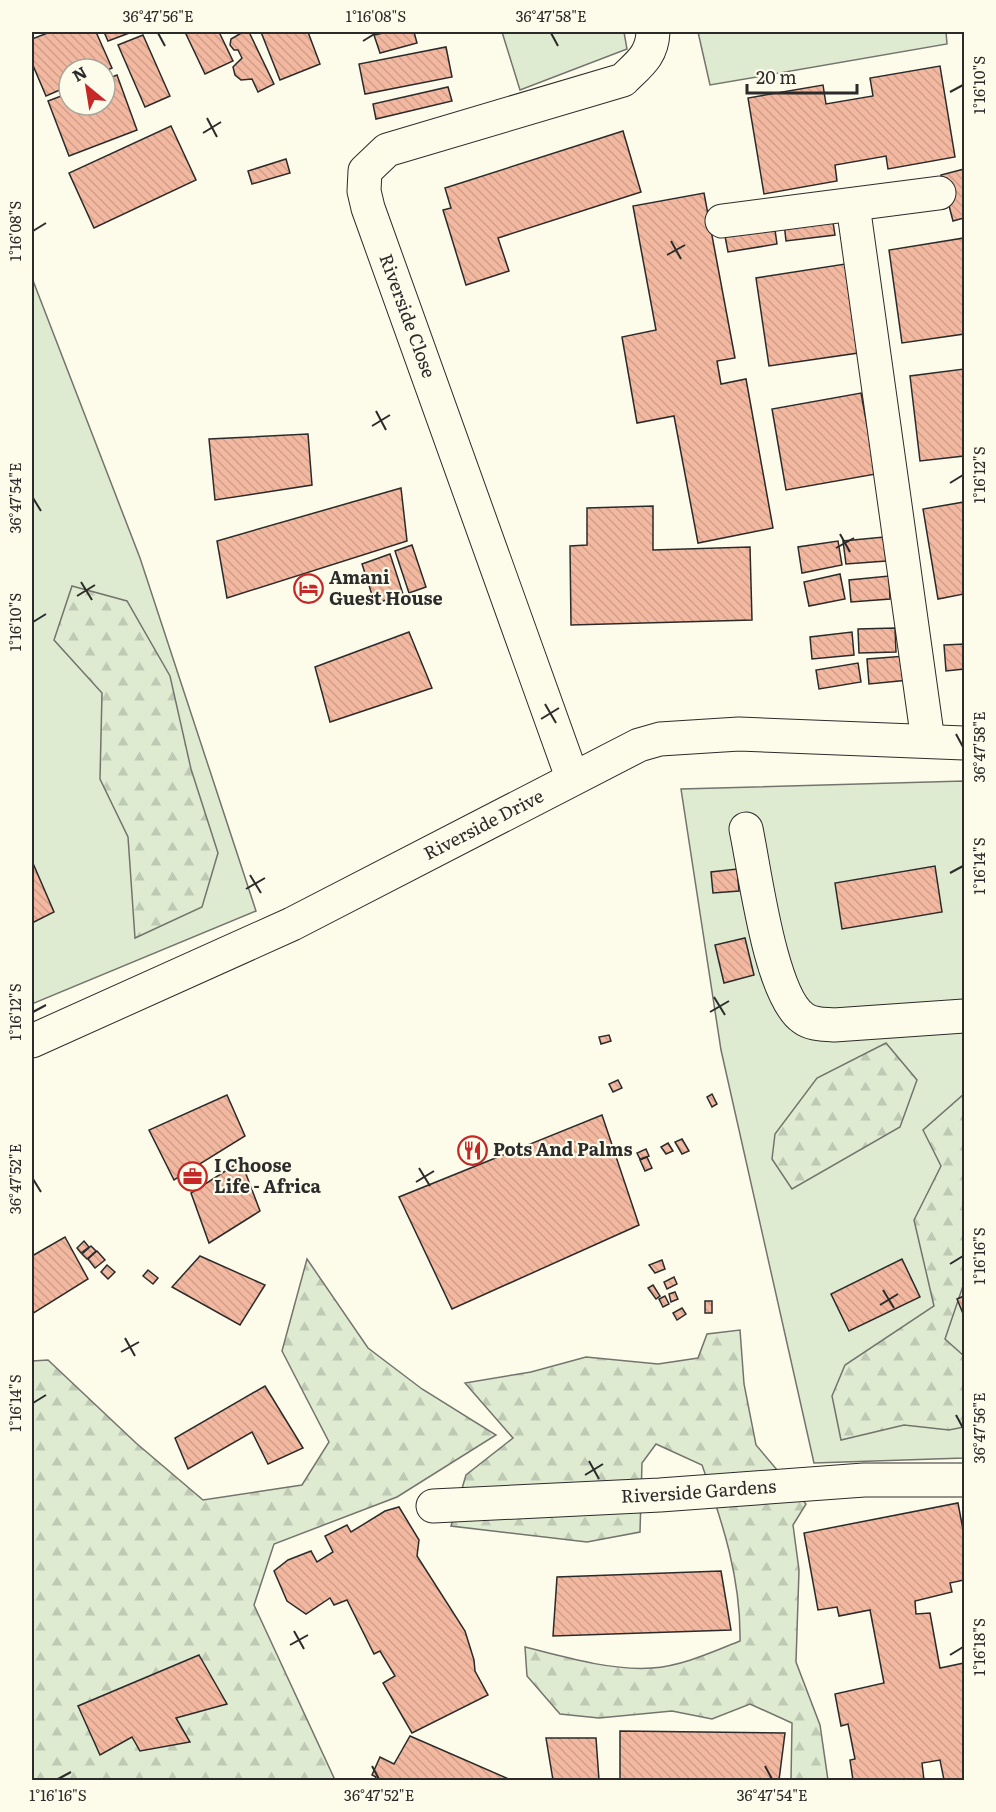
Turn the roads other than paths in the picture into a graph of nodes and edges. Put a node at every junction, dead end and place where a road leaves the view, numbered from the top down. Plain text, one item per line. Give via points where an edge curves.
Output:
1 (654, 32) edge
2 (939, 193) dead end
3 (853, 205) junction
4 (722, 221) dead end
5 (928, 741) junction
6 (964, 743) edge
7 (572, 777) junction
8 (746, 829) dead end
9 (964, 1016) edge
10 (32, 1041) edge
11 (964, 1480) edge
12 (433, 1506) dead end

1 - 7 street, Riverside Close via 647,58 623,80 387,150 365,171 368,208
2 - 3 street
3 - 4 street
3 - 5 street
5 - 6 street, Riverside Drive
5 - 7 street, Riverside Drive via 740,734 660,739
7 - 10 street, Riverside Drive via 292,924
8 - 9 street via 776,975 802,1018 834,1025
11 - 12 street, Riverside Gardens via 864,1480

